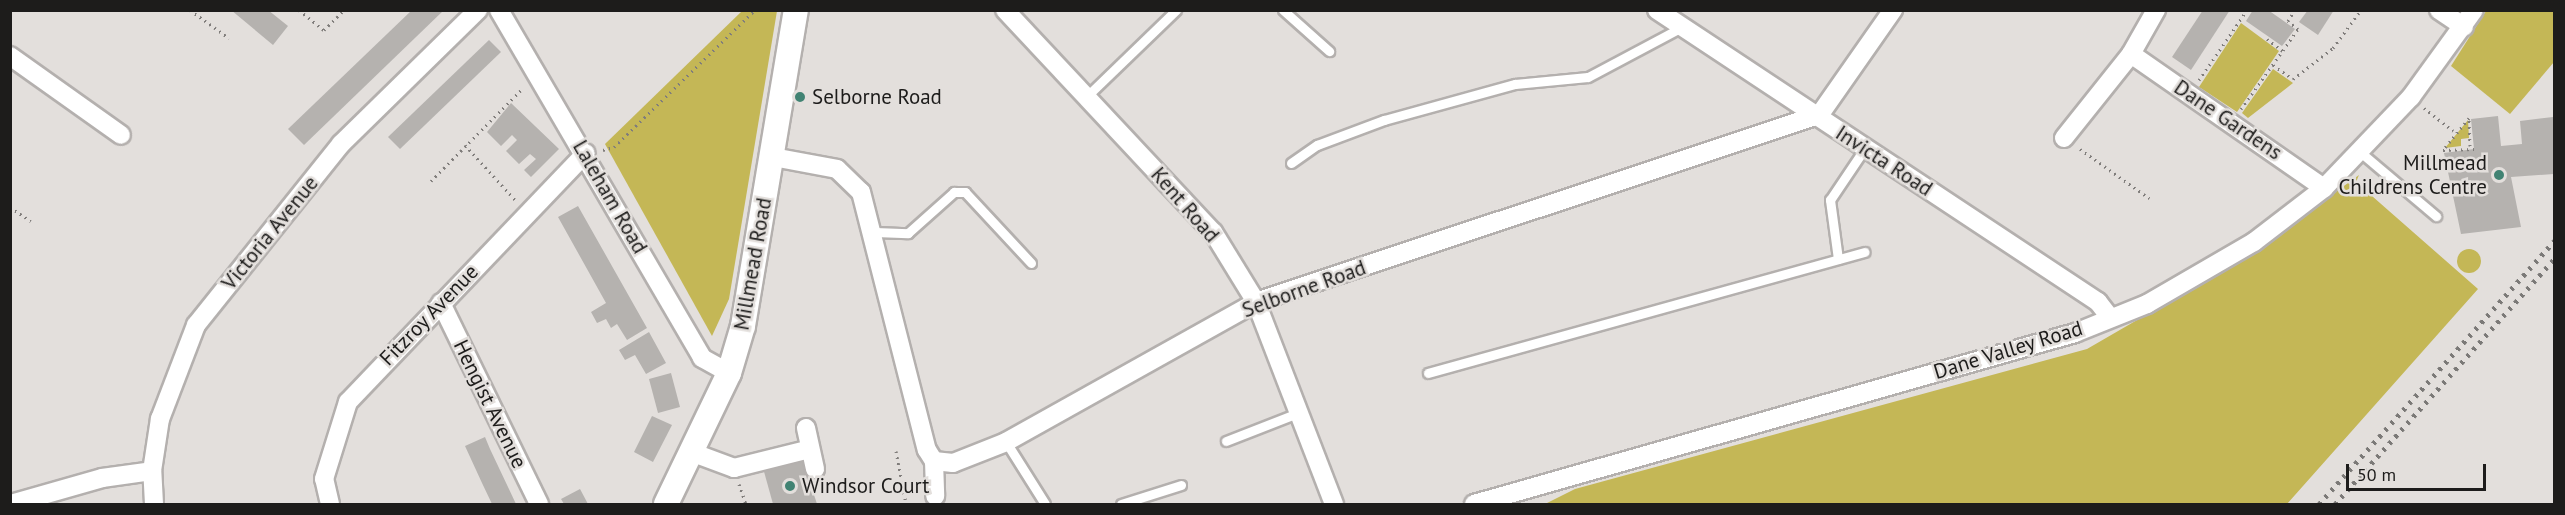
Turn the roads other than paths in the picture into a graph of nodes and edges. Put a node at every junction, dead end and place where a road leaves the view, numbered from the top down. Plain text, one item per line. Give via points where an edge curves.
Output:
1 (478, 10) edge
2 (499, 10) edge
3 (796, 10) edge
4 (1005, 10) edge
5 (1176, 10) edge
6 (1283, 10) edge
7 (1657, 10) edge
8 (1893, 10) edge
9 (2439, 10) edge
10 (2474, 10) edge
11 (2156, 11) edge
12 (1682, 27) junction
13 (2464, 27) junction
14 (1329, 51) dead end
15 (2131, 54) junction
16 (10, 56) edge
17 (1086, 97) junction
18 (1817, 117) junction
19 (121, 135) dead end
20 (2064, 138) road end
21 (1864, 148) junction
22 (2359, 151) junction
23 (586, 153) junction
24 (773, 157) junction
25 (1291, 163) dead end
26 (2324, 188) junction
27 (2436, 216) dead end
28 (875, 232) junction
29 (1865, 252) dead end
30 (1838, 259) junction
31 (1031, 262) dead end
32 (1256, 302) junction
33 (441, 303) junction
34 (2109, 316) junction
35 (729, 373) junction
36 (1428, 373) dead end
37 (1298, 413) junction
38 (806, 428) dead end
39 (1226, 441) dead end
40 (1006, 442) junction
41 (810, 449) junction
42 (691, 452) junction
43 (934, 461) junction
44 (815, 469) dead end
45 (152, 471) junction
46 (1181, 485) dead end
47 (935, 496) dead end
48 (11, 504) edge
49 (154, 504) edge
50 (330, 504) edge
51 (539, 504) edge
52 (666, 504) edge
53 (1045, 504) edge
54 (1121, 504) edge
55 (1334, 504) edge
56 (1474, 504) edge

1 - 45 street, Victoria Avenue via 341,144 196,324 175,370
2 - 23 street, Laleham Road
3 - 24 main road, Millmead Road
4 - 17 street, Kent Road
5 - 17 lane
6 - 14 lane
7 - 12 street, Invicta Road
8 - 18 street
9 - 13 street
10 - 13 street, Dane Valley Road
11 - 15 street
12 - 18 street, Invicta Road
12 - 25 lane via 1588,77 1515,84 1384,120 1317,145
13 - 22 street, Dane Valley Road via 2411,98
15 - 20 street
15 - 26 street, Dane Gardens
16 - 19 street
17 - 32 street, Kent Road via 1214,232
18 - 21 street, Invicta Road
18 - 32 street, Selborne Road
21 - 30 lane via 1830,200
21 - 34 street, Invicta Road via 2097,302
22 - 26 street, Dane Valley Road
22 - 27 lane
23 - 33 street, Fitzroy Avenue
23 - 35 street, Laleham Road via 702,358
24 - 28 street via 837,169 850,178
24 - 35 main road, Millmead Road via 743,326
26 - 34 street, Dane Valley Road via 2254,242 2147,304
28 - 31 lane via 908,233 954,192 965,192
28 - 43 street
29 - 30 lane
30 - 36 lane
32 - 37 street, Kent Road
32 - 40 street, Selborne Road
33 - 50 street, Fitzroy Avenue via 348,402 324,479
33 - 51 street, Hengist Avenue
34 - 56 street, Dane Valley Road via 2075,333
35 - 42 main road, Millmead Road
37 - 39 lane
37 - 55 street, Kent Road
38 - 41 street
40 - 43 street, Selborne Road via 953,464
40 - 53 lane
41 - 42 street via 734,468
41 - 44 street
42 - 52 main road, Millmead Road
43 - 47 street
45 - 48 street via 102,478
45 - 49 street, Victoria Avenue
46 - 54 lane

